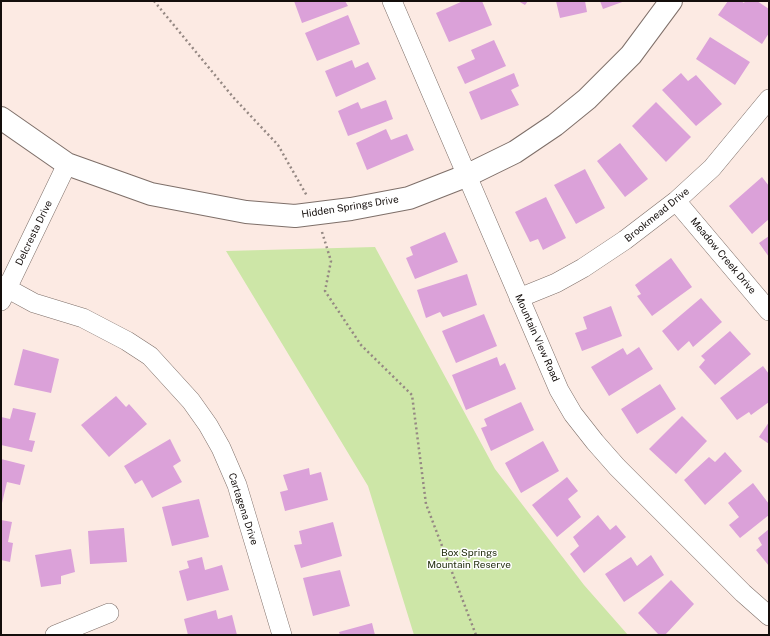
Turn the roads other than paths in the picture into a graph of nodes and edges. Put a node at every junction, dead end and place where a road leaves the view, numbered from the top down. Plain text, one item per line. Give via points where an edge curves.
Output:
1 (392, 1) edge
2 (671, 1) edge
3 (769, 99) edge
4 (1, 118) edge
5 (67, 164) junction
6 (468, 176) junction
7 (676, 201) junction
8 (3, 291) edge
9 (519, 298) junction
10 (769, 311) edge
11 (109, 614) dead end
12 (769, 616) edge
13 (56, 635) edge
14 (282, 635) edge

1 - 6 street, Mountain View Road
2 - 6 street, Hidden Springs Drive via 631,55 587,98 555,125 514,152
3 - 7 street, Brookmead Drive via 712,168
4 - 5 street, Hidden Springs Drive
5 - 6 street, Hidden Springs Drive via 151,194 246,212 295,216 409,198
5 - 8 street, Delcresta Drive
6 - 9 street, Mountain View Road
7 - 9 street, Brookmead Drive via 583,268 556,283
7 - 10 street, Meadow Creek Drive
8 - 14 street, Cartagena Drive via 83,318 127,341 150,356 191,401 218,442 238,485
9 - 12 street, Mountain View Road via 559,390 573,414 595,442 737,587
11 - 13 street

